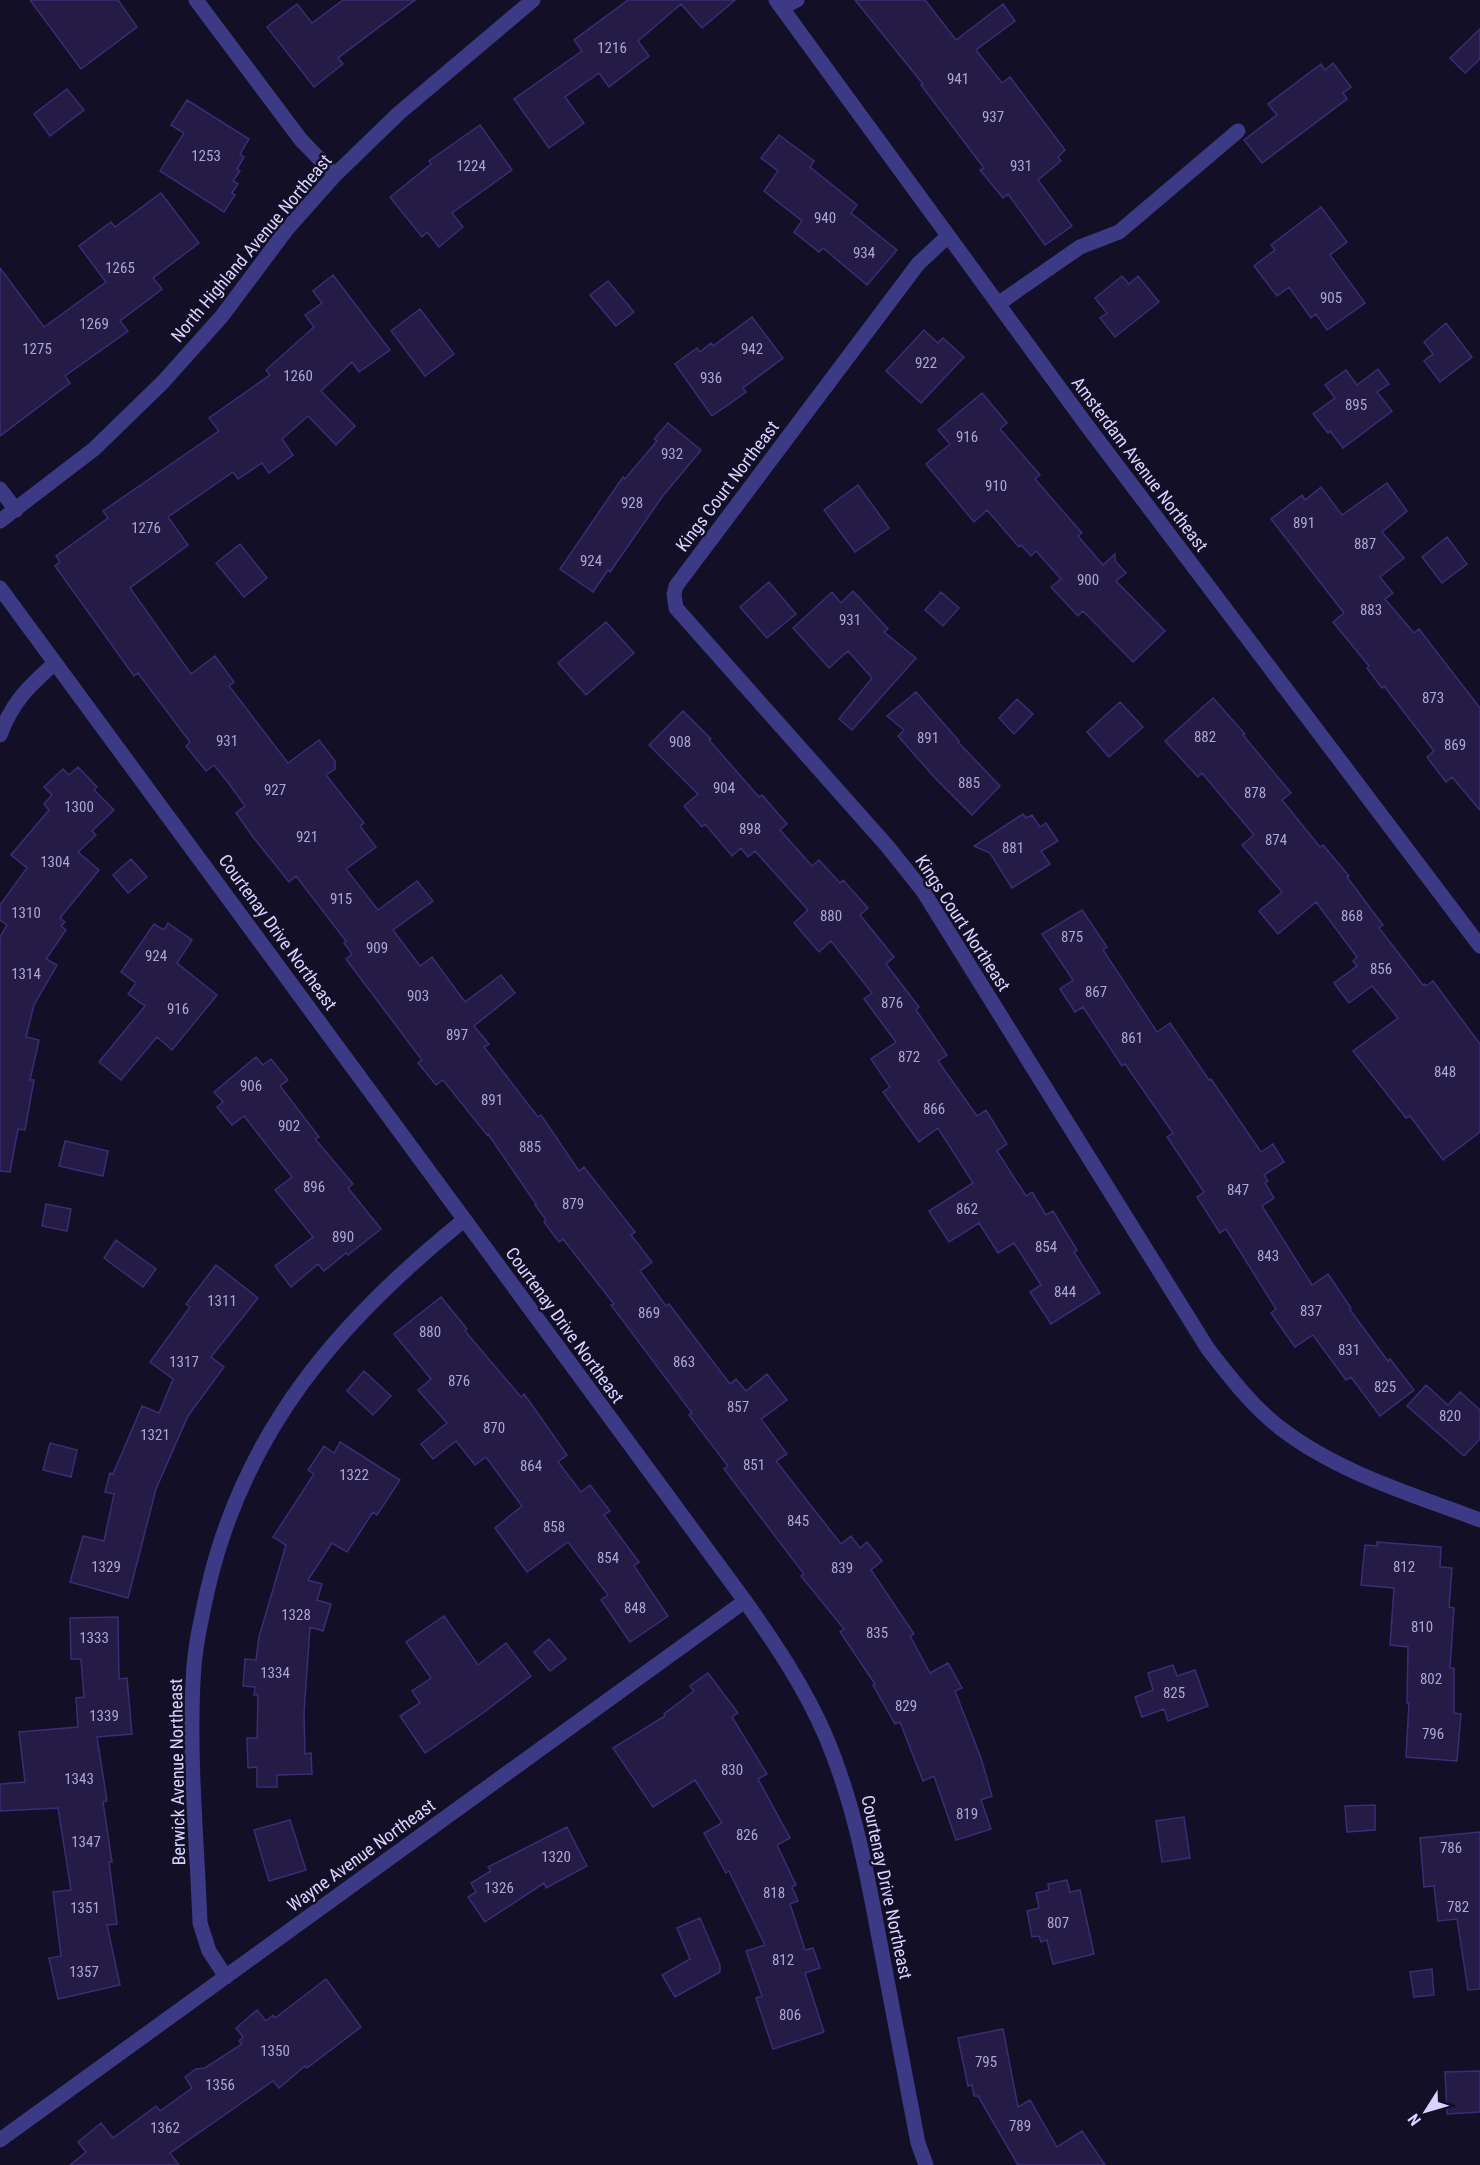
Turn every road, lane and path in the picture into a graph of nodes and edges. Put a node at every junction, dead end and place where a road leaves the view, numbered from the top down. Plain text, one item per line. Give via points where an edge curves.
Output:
1 (196, 0) edge
2 (533, 0) edge
3 (797, 0) edge
4 (779, 4) edge
5 (1239, 131) dead end
6 (335, 175) junction
7 (948, 236) junction
8 (998, 304) junction
9 (0, 489) edge
10 (16, 510) junction
11 (0, 521) edge
12 (0, 588) edge
13 (55, 663) junction
14 (0, 735) edge
15 (1480, 946) edge
16 (464, 1220) junction
17 (1480, 1520) edge
18 (745, 1601) junction
19 (226, 1977) junction
20 (0, 2139) edge
21 (926, 2165) edge

1 - 6 street via 301,140
2 - 6 street, North Highland Avenue Northeast via 398,114
3 - 4 street
4 - 7 street, Amsterdam Avenue Northeast
5 - 8 street via 1119,232 1080,247
6 - 10 street, North Highland Avenue Northeast via 163,382 94,449
7 - 8 street, Amsterdam Avenue Northeast
7 - 17 street, Kings Court Northeast via 918,264 676,586 676,608 923,891 1208,1349 1238,1389 1279,1427 1325,1458
8 - 15 street, Amsterdam Avenue Northeast
9 - 10 street
10 - 11 street, North Highland Avenue Northeast
12 - 13 street, Courtenay Drive Northeast
13 - 14 street via 24,690
13 - 16 street, Courtenay Drive Northeast
16 - 18 street, Courtenay Drive Northeast
16 - 19 street, Berwick Avenue Northeast via 356,1318 305,1377 254,1458 218,1548 198,1632 192,1729 200,1923 209,1951
18 - 19 street, Wayne Avenue Northeast
18 - 21 street, Courtenay Drive Northeast via 803,1690 845,1786 864,1857 918,2144
19 - 20 street, Wayne Avenue Northeast

